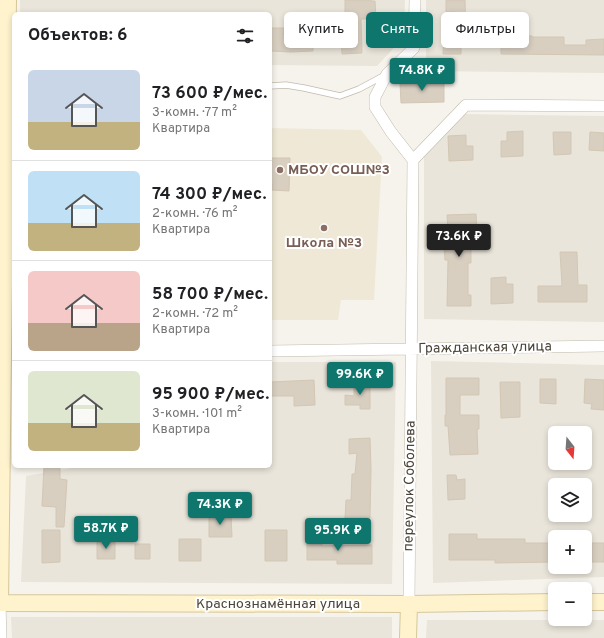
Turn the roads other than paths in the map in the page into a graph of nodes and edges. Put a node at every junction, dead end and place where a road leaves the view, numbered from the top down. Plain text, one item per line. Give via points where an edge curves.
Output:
1 (8, 0) edge
2 (415, 0) edge
3 (11, 64) edge
4 (387, 74) junction
5 (272, 86) edge
6 (4, 101) edge
7 (604, 106) edge
8 (413, 160) junction
9 (604, 346) edge
10 (412, 349) junction
11 (272, 351) edge
12 (6, 354) edge
13 (548, 602) edge
14 (592, 602) edge
15 (604, 602) edge
16 (0, 603) edge
17 (409, 604) junction
18 (0, 638) edge
19 (408, 638) edge

1 - 3 main road
2 - 4 street via 414,48
3 - 6 main road
4 - 5 lane via 340,96 286,85
4 - 8 street via 375,96 375,107
6 - 12 main road
7 - 8 street via 466,106
8 - 10 street, переулок Соболева
9 - 10 street, Гражданская улица
10 - 11 street, Гражданская улица
10 - 17 street, переулок Соболева
12 - 16 main road
13 - 17 main road, Краснознамённая улица
14 - 15 main road
16 - 17 main road, Краснознамённая улица
16 - 18 street
17 - 19 main road, переулок Соболева

